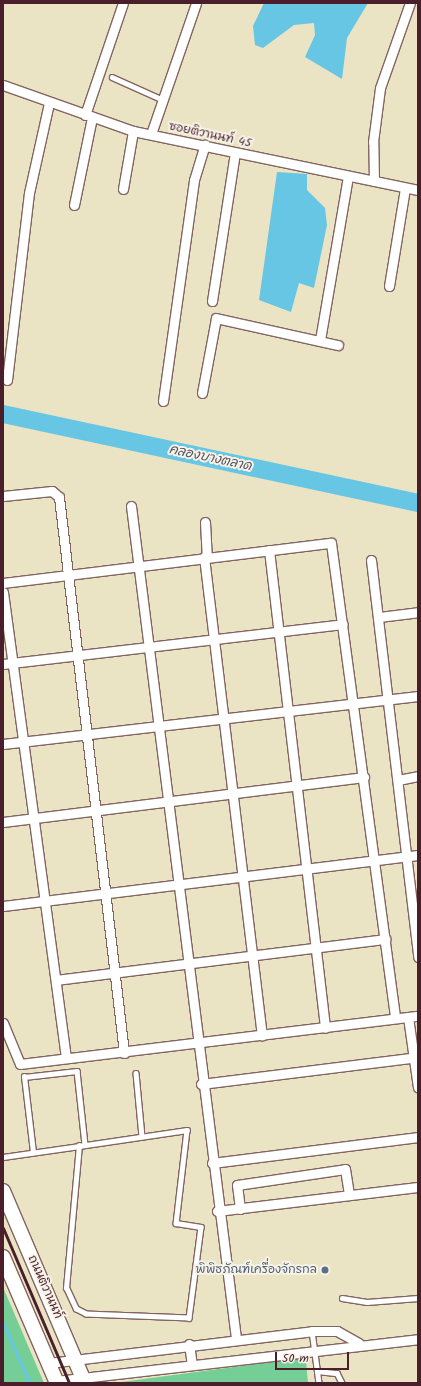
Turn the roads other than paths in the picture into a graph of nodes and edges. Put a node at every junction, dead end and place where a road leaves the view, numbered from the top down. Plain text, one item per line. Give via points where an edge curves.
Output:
1 (123, 3) edge
2 (196, 3) edge
3 (410, 3) edge
4 (112, 77) dead end
5 (3, 85) edge
6 (161, 99) junction
7 (49, 103) junction
8 (88, 116) junction
9 (133, 131) junction
10 (151, 134) junction
11 (205, 145) junction
12 (235, 153) junction
13 (348, 177) junction
14 (374, 181) junction
15 (405, 188) junction
16 (123, 189) dead end
17 (418, 190) edge
18 (74, 205) dead end
19 (389, 286) dead end
20 (212, 301) dead end
21 (320, 340) junction
22 (338, 344) dead end
23 (7, 380) dead end
24 (202, 393) dead end
25 (163, 401) dead end
26 (3, 496) edge
27 (131, 506) dead end
28 (205, 522) dead end
29 (269, 550) junction
30 (206, 557) junction
31 (372, 560) dead end
32 (138, 567) junction
33 (68, 577) junction
34 (3, 583) edge
35 (3, 592) edge
36 (418, 612) edge
37 (378, 617) junction
38 (343, 624) junction
39 (279, 632) junction
40 (214, 639) junction
41 (149, 648) junction
42 (78, 657) junction
43 (13, 663) junction
44 (3, 664) edge
45 (418, 696) edge
46 (388, 700) junction
47 (354, 703) junction
48 (288, 712) junction
49 (223, 718) junction
50 (158, 727) junction
51 (87, 736) junction
52 (23, 742) junction
53 (3, 744) edge
54 (418, 776) edge
55 (364, 777) junction
56 (398, 780) junction
57 (297, 787) junction
58 (233, 794) junction
59 (168, 803) junction
60 (96, 812) junction
61 (34, 818) junction
62 (3, 822) edge
63 (418, 855) edge
64 (406, 856) junction
65 (374, 860) junction
66 (307, 869) junction
67 (243, 876) junction
68 (178, 885) junction
69 (106, 895) junction
70 (45, 901) junction
71 (3, 906) edge
72 (417, 937) edge
73 (385, 939) junction
74 (316, 949) junction
75 (252, 956) junction
76 (418, 957) edge
77 (187, 964) junction
78 (116, 974) junction
79 (56, 980) junction
80 (413, 1016) edge
81 (395, 1018) junction
82 (3, 1023) edge
83 (325, 1028) junction
84 (262, 1034) junction
85 (197, 1043) junction
86 (124, 1053) junction
87 (417, 1057) edge
88 (66, 1058) junction
89 (136, 1073) dead end
90 (201, 1084) junction
91 (418, 1087) edge
92 (142, 1136) junction
93 (418, 1137) edge
94 (85, 1145) junction
95 (79, 1146) junction
96 (33, 1152) junction
97 (3, 1157) edge
98 (212, 1163) junction
99 (418, 1187) edge
100 (3, 1191) edge
101 (349, 1196) junction
102 (240, 1209) junction
103 (217, 1211) junction
104 (3, 1257) edge
105 (342, 1298) dead end
106 (418, 1298) edge
107 (312, 1331) junction
108 (236, 1338) junction
109 (418, 1339) edge
110 (359, 1343) junction
111 (189, 1344) junction
112 (314, 1350) junction
113 (75, 1357) junction
114 (50, 1363) junction
115 (192, 1365) junction
116 (317, 1371) junction
117 (83, 1380) edge
118 (57, 1382) edge
119 (319, 1383) edge
120 (342, 1383) edge

1 - 8 street
2 - 6 street
3 - 14 street via 380,88 373,142
4 - 6 lane
5 - 7 street, ซอยติวานนท์ 45
6 - 10 street
7 - 8 street, ซอยติวานนท์ 45
7 - 23 street via 29,193
8 - 9 street, ซอยติวานนท์ 45
8 - 18 street
9 - 10 street, ซอยติวานนท์ 45
9 - 16 street
10 - 11 street, ซอยติวานนท์ 45
11 - 12 street, ซอยติวานนท์ 45
11 - 25 street via 194,180
12 - 13 street, ซอยติวานนท์ 45
12 - 20 street
13 - 14 street, ซอยติวานนท์ 45
13 - 21 street
14 - 15 street, ซอยติวานนท์ 45
15 - 17 street, ซอยติวานนท์ 45
15 - 19 street
21 - 22 street
21 - 24 street via 216,318
26 - 33 street via 57,493
27 - 32 street
28 - 30 street
29 - 30 street
29 - 38 street via 332,542
29 - 39 street
30 - 32 street
30 - 40 street
31 - 37 street
32 - 33 street
32 - 41 street
33 - 34 street
33 - 42 street
35 - 43 street
36 - 37 street
37 - 46 street
38 - 39 street
38 - 47 street
39 - 40 street
39 - 48 street
40 - 41 street
40 - 49 street
41 - 42 street
41 - 50 street
42 - 43 street
42 - 51 street
43 - 44 street
43 - 52 street
45 - 46 street
46 - 47 street
46 - 56 street
47 - 48 street
47 - 55 street
48 - 49 street
48 - 57 street
49 - 50 street
49 - 58 street
50 - 51 street
50 - 59 street
51 - 52 street
51 - 60 street
52 - 53 street
52 - 61 street
54 - 56 street
55 - 57 street
55 - 65 street
56 - 64 street
57 - 58 street
57 - 66 street
58 - 59 street
58 - 67 street
59 - 60 street
59 - 68 street
60 - 61 street
60 - 69 street
61 - 62 street
61 - 70 street
63 - 64 street
64 - 65 street
64 - 72 street
65 - 66 street
65 - 73 street
66 - 67 street
66 - 74 street
67 - 68 street
67 - 75 street
68 - 69 street
68 - 77 street
69 - 70 street
69 - 78 street
70 - 71 street
70 - 79 street
72 - 76 street
73 - 74 street
73 - 81 street
74 - 75 street
74 - 83 street
75 - 77 street
75 - 84 street
77 - 78 street
77 - 85 street
78 - 79 street
78 - 86 street
79 - 88 street
80 - 81 street
80 - 87 street
81 - 83 street
82 - 88 street via 20,1064
83 - 84 street
84 - 85 street
85 - 86 street
85 - 90 street
86 - 88 street
87 - 90 street
87 - 91 street
89 - 92 lane
90 - 98 street
92 - 94 lane
92 - 95 lane via 187,1130 176,1223 201,1227 189,1318 86,1314 76,1309 66,1288
93 - 98 street
94 - 95 lane
94 - 96 lane via 77,1071 24,1077
95 - 96 lane
96 - 97 lane
98 - 103 street
99 - 101 street
100 - 113 main road, ถนนติวานนท์
101 - 102 street
101 - 102 street via 345,1169 237,1185
102 - 103 street
103 - 108 street
104 - 114 main road
105 - 106 lane via 367,1302
107 - 108 street
107 - 110 street via 337,1331
107 - 112 lane
108 - 111 street
109 - 110 street
110 - 112 street
111 - 113 street
111 - 115 street
112 - 115 street
112 - 116 lane
113 - 114 street
113 - 117 main road, ถนนติวานนท์
114 - 118 main road
115 - 117 street
116 - 119 lane
116 - 120 lane via 337,1373
117 - 118 street

